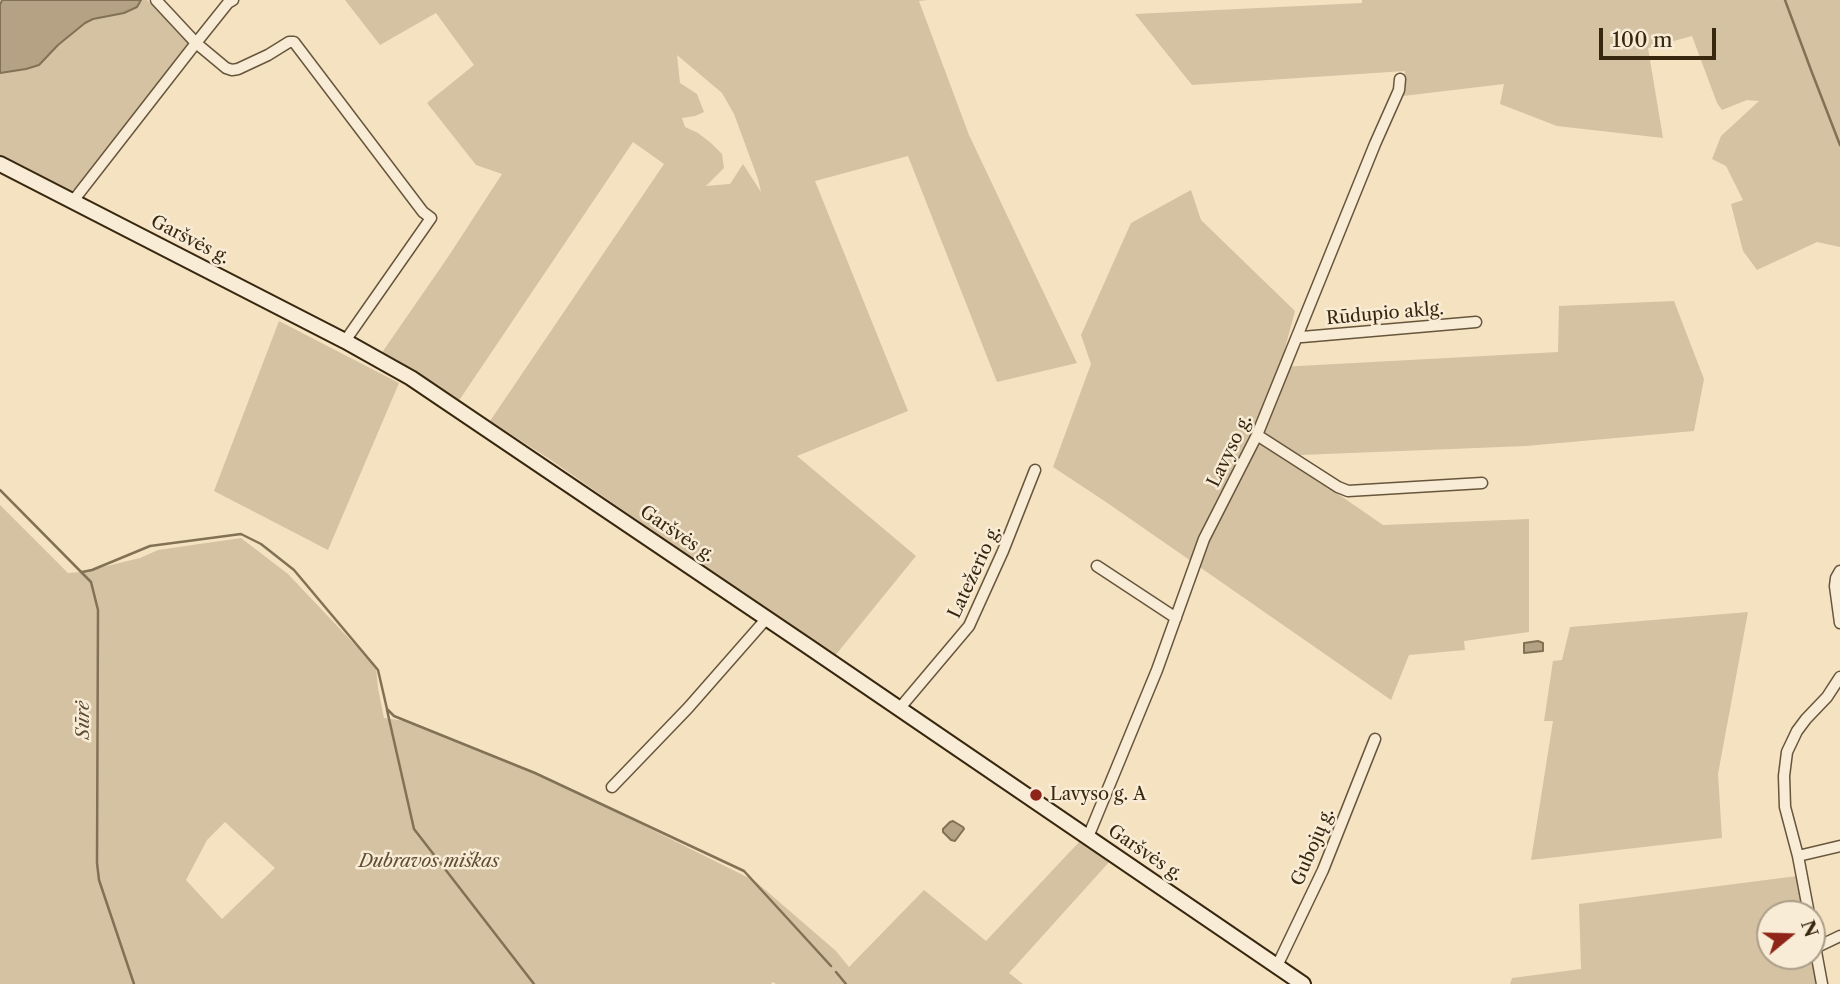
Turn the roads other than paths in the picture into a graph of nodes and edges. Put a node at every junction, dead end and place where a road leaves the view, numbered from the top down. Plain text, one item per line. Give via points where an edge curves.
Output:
1 (156, 0) edge
2 (233, 0) edge
3 (196, 43) junction
4 (1400, 79) dead end
5 (0, 164) edge
6 (73, 201) junction
7 (1476, 322) dead end
8 (1297, 336) junction
9 (345, 341) junction
10 (1257, 435) junction
11 (1035, 470) dead end
12 (1482, 483) dead end
13 (1097, 566) dead end
14 (1840, 570) edge
15 (767, 618) junction
16 (1176, 618) junction
17 (1840, 623) edge
18 (1840, 677) edge
19 (899, 709) junction
20 (1375, 739) dead end
21 (612, 787) dead end
22 (1088, 837) junction
23 (1840, 846) edge
24 (1798, 856) junction
25 (1806, 900) edge
26 (1277, 966) junction
27 (1303, 984) edge

1 - 3 street
2 - 3 street
3 - 6 street
3 - 9 street via 232,70 294,42 431,218
4 - 8 street, Lavyso g.
5 - 6 main road, Garšvės g.
6 - 9 main road, Garšvės g.
7 - 8 street, Rūdupio aklg.
8 - 10 street, Lavyso g.
9 - 15 main road, Garšvės g. via 411,378
10 - 12 street via 1348,491
10 - 16 street, Lavyso g. via 1204,539
11 - 19 street, Latežerio g. via 969,626
13 - 16 street
14 - 17 street via 1835,586
15 - 19 main road, Garšvės g.
15 - 21 street
16 - 22 street, Lavyso g.
18 - 24 street via 1797,731 1787,752 1785,807
19 - 22 main road, Garšvės g.
20 - 26 street, Gubojų g.
22 - 26 main road, Garšvės g.
23 - 24 street
24 - 25 street
26 - 27 main road, Garšvės g.

